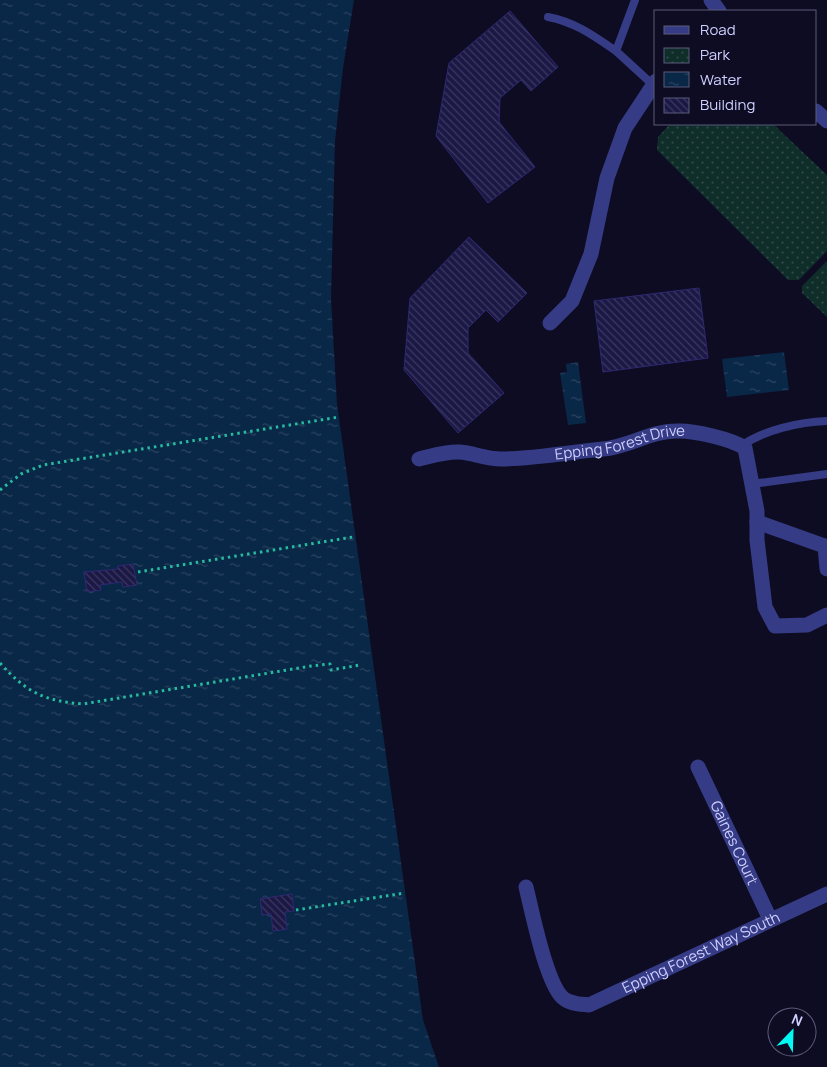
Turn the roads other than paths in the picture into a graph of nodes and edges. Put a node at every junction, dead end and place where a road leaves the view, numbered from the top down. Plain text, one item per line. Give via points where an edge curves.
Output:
1 (635, 0) edge
2 (548, 17) dead end
3 (616, 51) junction
4 (654, 82) edge
5 (817, 112) edge
6 (827, 120) edge
7 (550, 323) dead end
8 (827, 421) edge
9 (741, 446) junction
10 (418, 459) dead end
11 (827, 474) edge
12 (752, 484) junction
13 (757, 522) junction
14 (826, 546) edge
15 (827, 569) edge
16 (827, 615) edge
17 (698, 767) dead end
18 (526, 887) dead end
19 (827, 894) edge
20 (770, 919) junction

1 - 3 lane
2 - 3 lane via 585,30
3 - 4 lane
4 - 7 street via 625,128 607,178 591,254 572,301
5 - 6 street
8 - 9 lane via 764,434
9 - 10 street, Epping Forest Drive via 736,442 678,431 660,432 604,449 501,459 461,452
9 - 12 street via 745,448
11 - 12 lane
12 - 13 street
13 - 14 street
13 - 16 street via 765,607 776,626 807,625
14 - 15 street
17 - 20 street, Gaines Court
18 - 20 street, Epping Forest Way South via 550,978 563,998 589,1005
19 - 20 street, Epping Forest Way South

